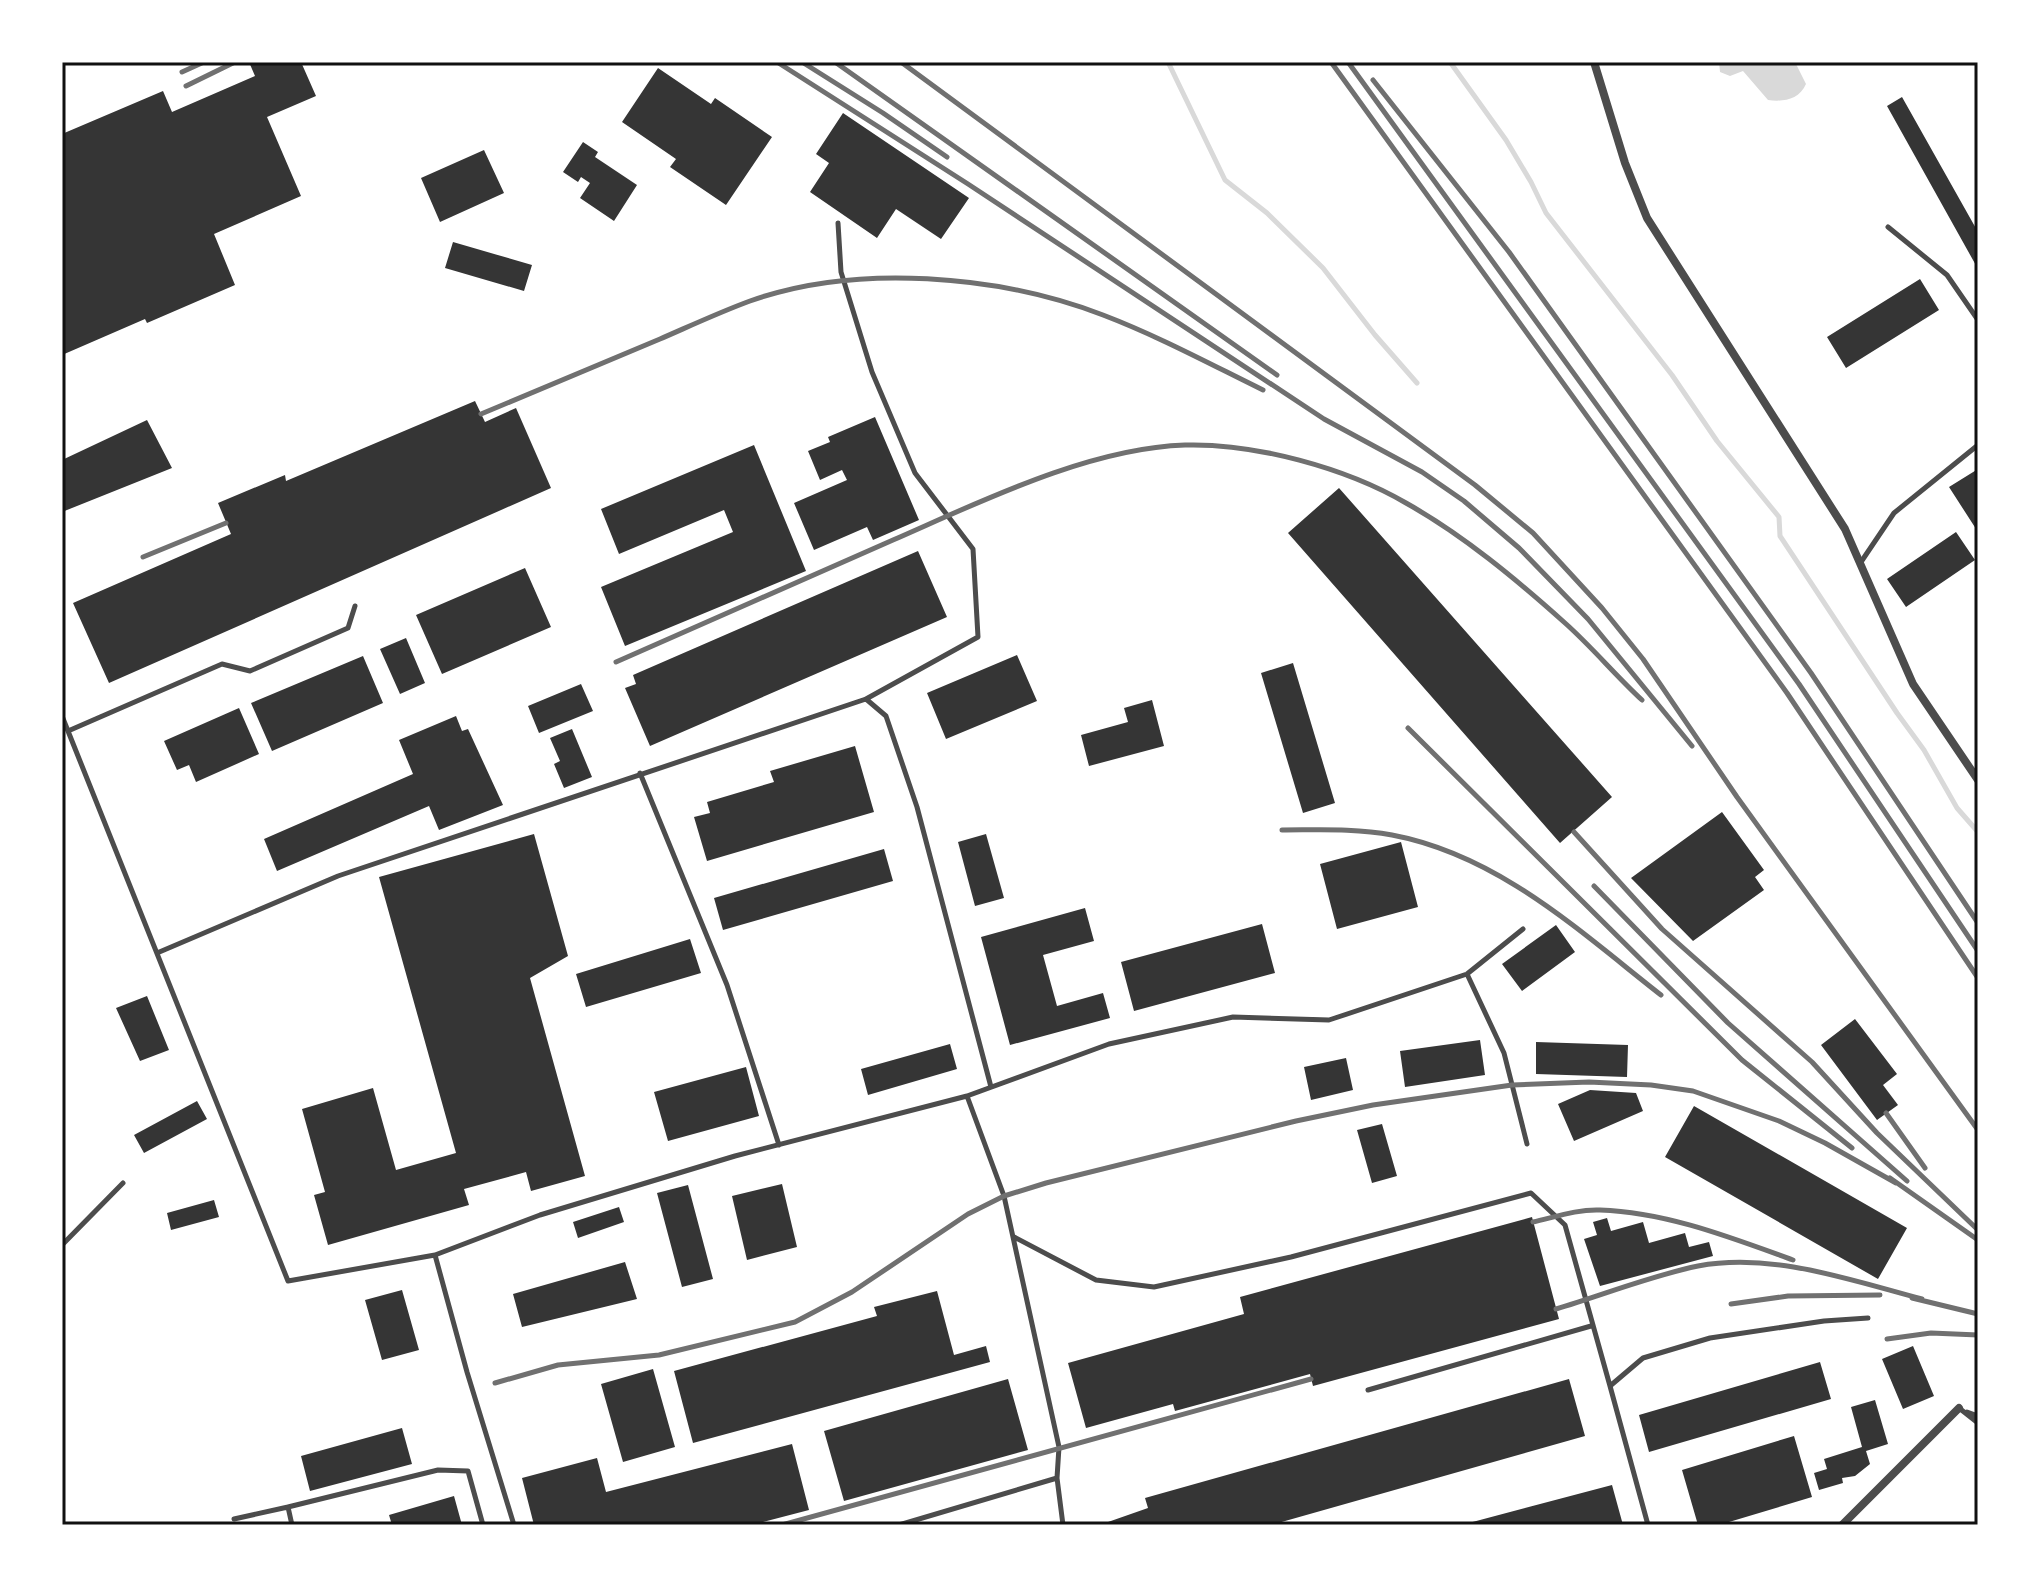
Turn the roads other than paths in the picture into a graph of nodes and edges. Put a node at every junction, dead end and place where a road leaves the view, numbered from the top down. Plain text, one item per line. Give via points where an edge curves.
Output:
1 (1594, 62) edge
2 (838, 223) dead end
3 (1888, 227) dead end
4 (1978, 320) edge
5 (1978, 445) edge
6 (1861, 562) junction
7 (355, 606) dead end
8 (866, 699) junction
9 (62, 716) edge
10 (68, 731) junction
11 (640, 773) junction
12 (1978, 780) edge
13 (1523, 929) dead end
14 (157, 953) junction
15 (1467, 974) junction
16 (991, 1087) junction
17 (967, 1096) junction
18 (1527, 1144) dead end
19 (779, 1145) junction
20 (123, 1183) dead end
21 (1014, 1237) junction
22 (62, 1245) edge
23 (435, 1255) junction
24 (1868, 1318) dead end
25 (1591, 1326) junction
26 (1610, 1386) junction
27 (1368, 1390) dead end
28 (1959, 1408) junction
29 (1978, 1416) edge
30 (1978, 1423) edge
31 (1057, 1478) junction
32 (288, 1507) junction
33 (234, 1519) dead end
34 (292, 1525) edge
35 (483, 1525) edge
36 (514, 1525) edge
37 (899, 1525) edge
38 (1063, 1525) edge
39 (1648, 1525) edge
40 (1842, 1525) edge

1 - 6 street via 1647,218
2 - 8 lane via 841,272 872,372 915,473 973,549 978,637
3 - 4 lane via 1947,275
5 - 6 lane via 1894,513
6 - 12 street via 1913,684
7 - 10 lane via 348,628 250,671 222,664
8 - 11 lane
8 - 16 lane via 886,716 917,807
9 - 10 lane
10 - 14 lane
11 - 14 lane via 338,876
11 - 19 lane via 727,985
13 - 15 lane
14 - 23 lane via 288,1281
15 - 16 lane via 1329,1020 1233,1017 1109,1044
15 - 18 lane via 1504,1053
16 - 17 lane
17 - 19 lane
17 - 21 lane
19 - 23 lane via 540,1215
20 - 22 lane
21 - 25 lane via 1096,1280 1154,1287 1291,1257 1531,1193 1565,1225
21 - 31 lane via 1059,1447
23 - 36 lane
24 - 26 lane via 1710,1338 1643,1358
25 - 26 lane
25 - 27 lane
26 - 39 lane
28 - 29 lane
28 - 30 lane
28 - 40 street
31 - 37 lane
31 - 38 lane
32 - 33 lane
32 - 34 lane
32 - 35 lane via 438,1470 468,1471

